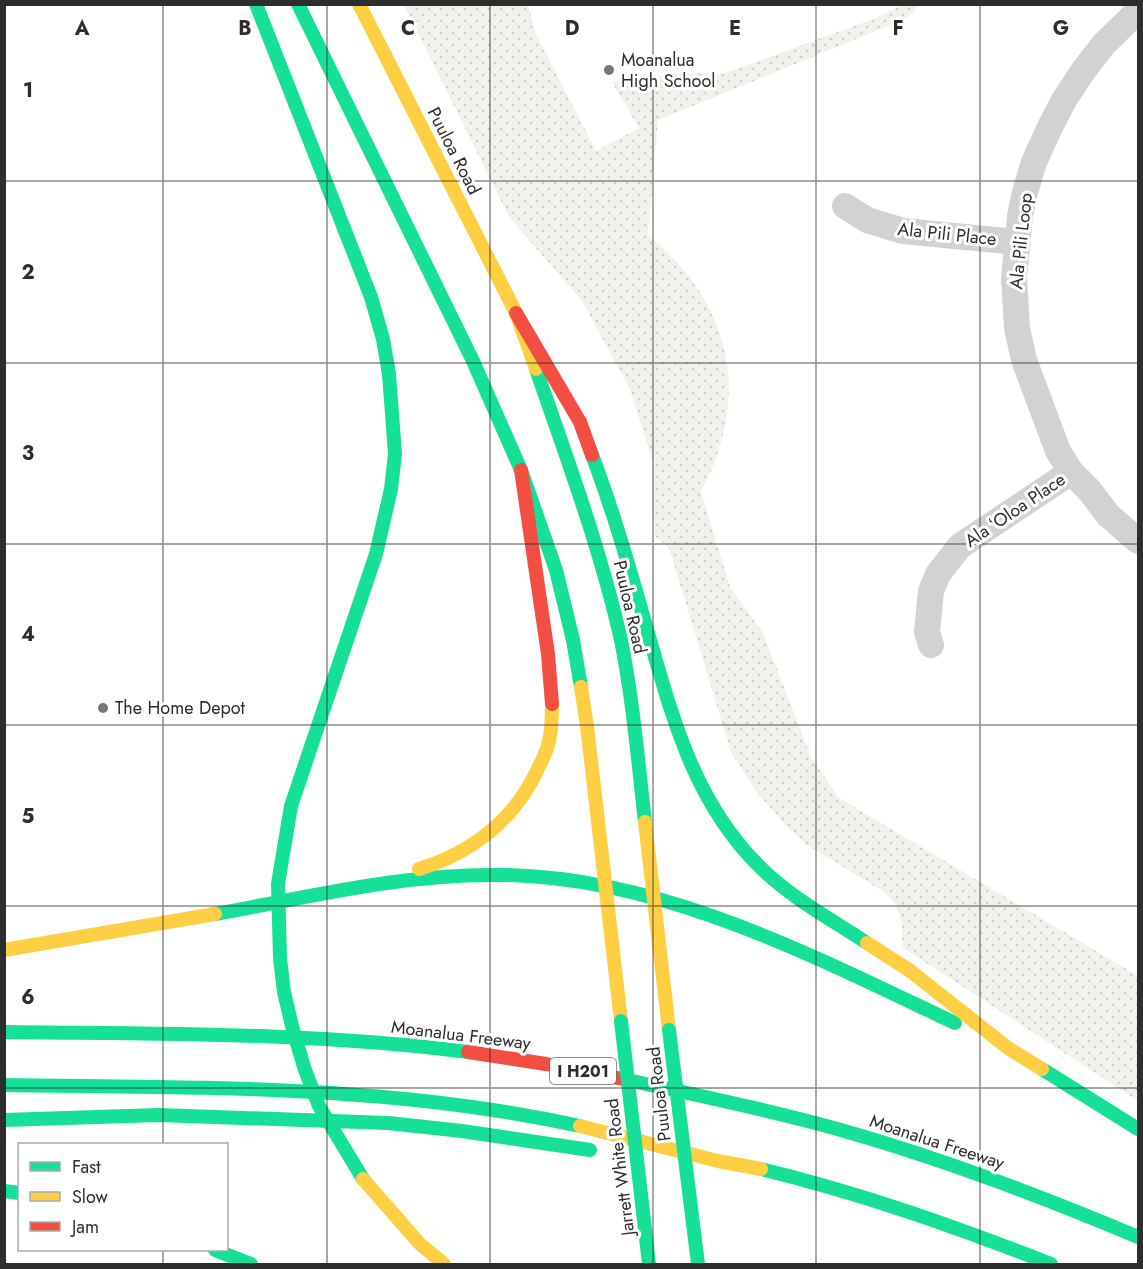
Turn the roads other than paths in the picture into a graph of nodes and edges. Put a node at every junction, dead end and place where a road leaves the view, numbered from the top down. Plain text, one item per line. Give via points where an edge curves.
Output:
1 (256, 4) edge
2 (298, 4) edge
3 (359, 4) edge
4 (1138, 10) edge
5 (845, 206) dead end
6 (1017, 242) junction
7 (516, 313) junction
8 (521, 470) junction
9 (1071, 472) junction
10 (1138, 540) edge
11 (931, 645) dead end
12 (606, 887) junction
13 (339, 891) junction
14 (656, 900) junction
15 (4, 950) edge
16 (4, 1032) edge
17 (1008, 1048) junction
18 (4, 1086) edge
19 (4, 1120) edge
20 (1138, 1130) edge
21 (715, 1161) junction
22 (1138, 1237) edge
23 (218, 1251) edge
24 (251, 1264) edge
25 (444, 1264) edge
26 (650, 1264) edge
27 (698, 1264) edge
28 (1051, 1264) edge

1 - 25 main road, bridge via 371,297 389,374 395,454 376,554 291,806 278,884 284,992 319,1106 363,1179 419,1243
2 - 8 main road via 473,361
3 - 7 main road, Puuloa Road
4 - 6 street, Ala Pili Loop via 1097,53 1064,100 1034,162
5 - 6 street, Ala Pili Place via 867,220 903,231
6 - 9 street, Ala Pili Loop via 1015,302 1024,360 1058,452
7 - 14 main road, Puuloa Road via 586,512 621,642
7 - 17 main road via 580,422 597,463 671,713 710,805 759,867 793,895 909,970
8 - 12 main road via 556,570 573,640
8 - 13 main road via 552,703 550,739 537,773 516,809 481,842 423,868
9 - 10 street, Ala Pili Loop via 1108,515
9 - 11 street, Ala ʻOloa Place via 960,546 938,574 931,591 927,626
12 - 13 main road via 494,874
12 - 14 main road
12 - 26 main road, Jarrett White Road, bridge
13 - 15 main road
14 - 17 main road via 783,943
14 - 27 main road, Puuloa Road, bridge
16 - 22 main road, Moanalua Freeway / I H201 via 325,1039 482,1054 594,1073 824,1125 952,1164
17 - 20 main road
18 - 21 main road via 256,1088 428,1101 592,1128
19 - 21 main road via 159,1115 388,1123
21 - 28 main road via 836,1189 923,1216
23 - 24 main road

